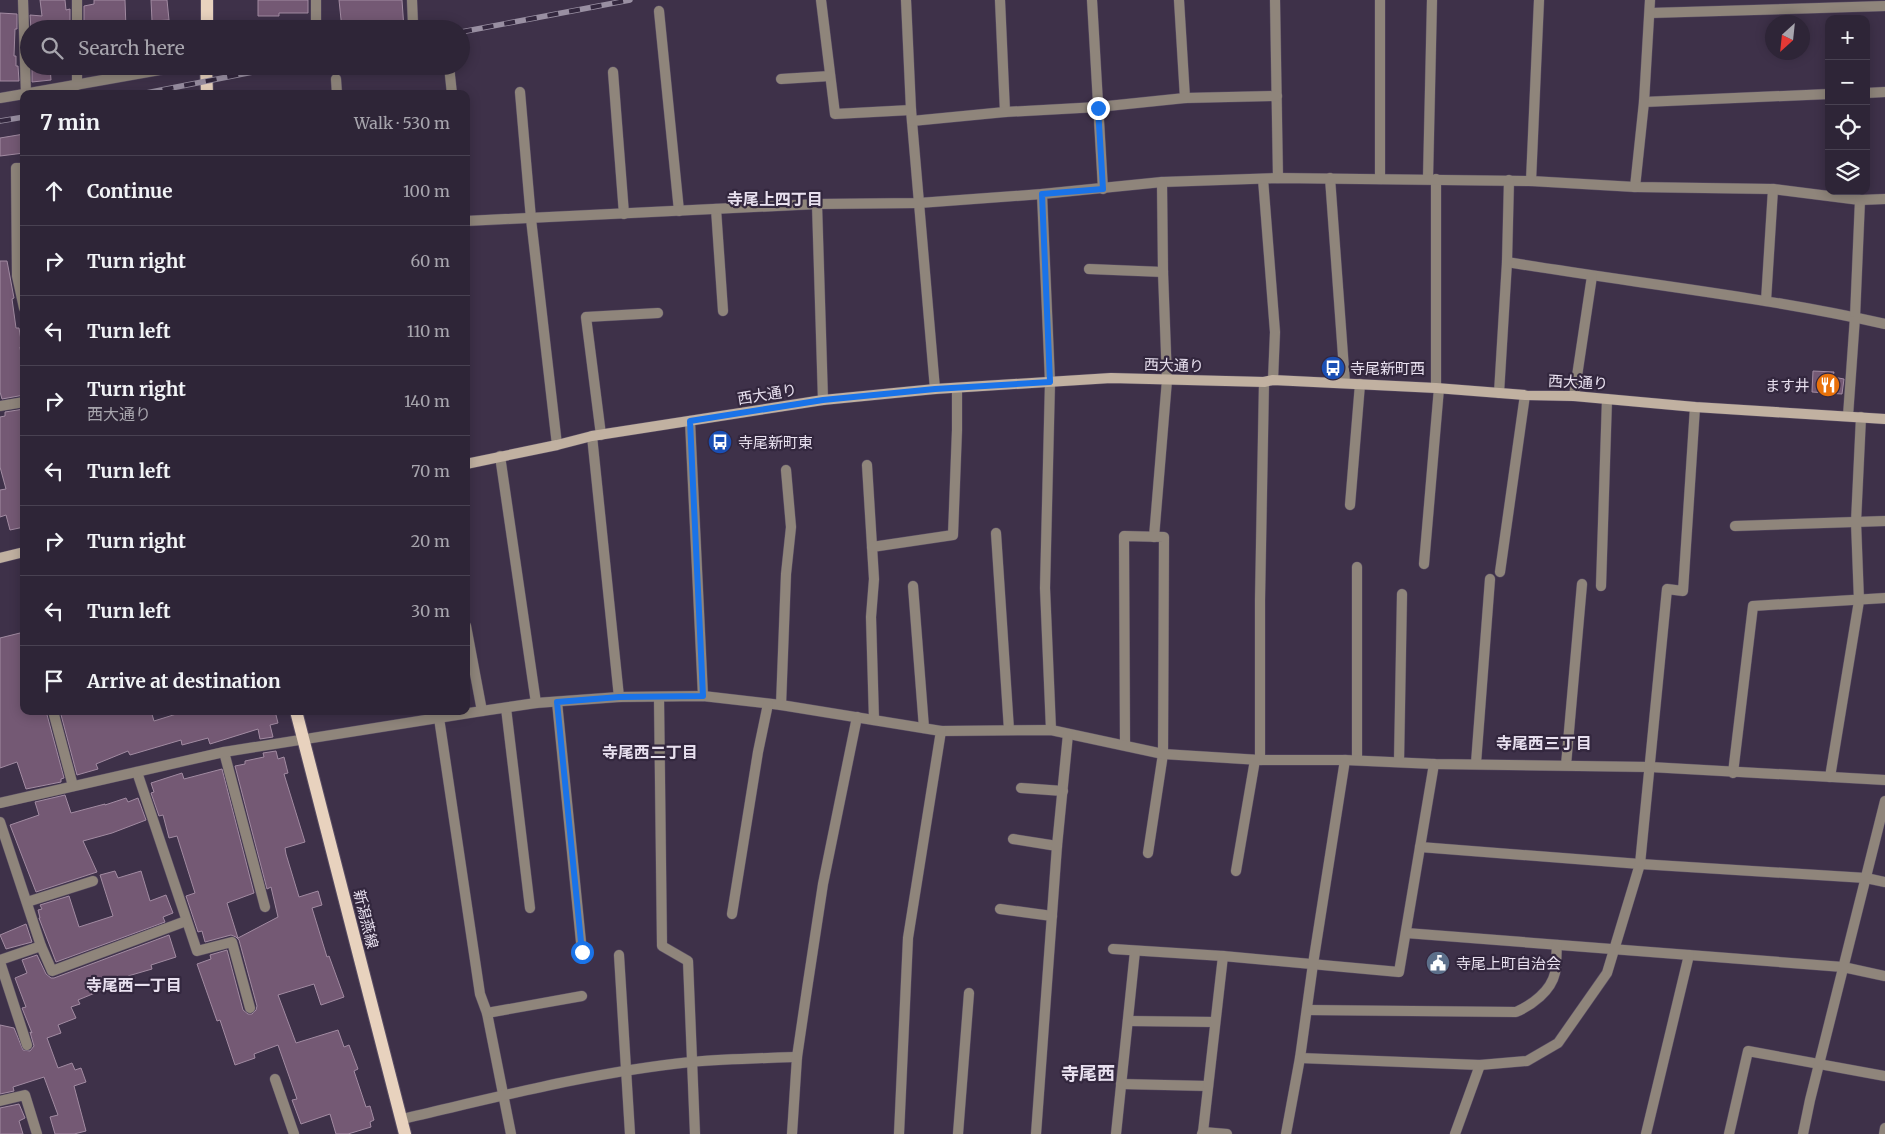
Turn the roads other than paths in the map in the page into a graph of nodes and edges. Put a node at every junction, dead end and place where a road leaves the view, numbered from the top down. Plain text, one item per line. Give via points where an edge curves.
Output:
1 (23, 0) edge
2 (76, 0) edge
3 (208, 0) edge
4 (316, 0) edge
5 (412, 0) edge
6 (821, 0) edge
7 (906, 0) edge
8 (1000, 0) edge
9 (1092, 0) edge
10 (1179, 0) edge
11 (1275, 0) edge
12 (1380, 0) edge
13 (1432, 0) edge
14 (1539, 0) edge
15 (1650, 0) edge
16 (1885, 6) edge
17 (659, 11) dead end
18 (1650, 13) junction
19 (23, 20) edge
20 (77, 20) edge
21 (207, 20) edge
22 (316, 20) edge
23 (414, 20) edge
24 (613, 72) dead end
25 (25, 75) edge
26 (77, 75) edge
27 (132, 75) edge
28 (206, 75) edge
29 (450, 75) edge
30 (830, 76) junction
31 (336, 79) dead end
32 (781, 79) dead end
33 (77, 85) junction
34 (25, 90) edge
35 (48, 90) edge
36 (207, 90) edge
37 (336, 90) edge
38 (452, 90) edge
39 (520, 92) dead end
40 (1885, 92) edge
41 (1870, 93) edge
42 (1825, 94) edge
43 (20, 95) edge
44 (1277, 96) junction
45 (0, 98) edge
46 (1185, 98) junction
47 (1644, 102) junction
48 (1098, 108) junction
49 (911, 110) junction
50 (1005, 112) junction
51 (912, 121) junction
52 (20, 168) edge
53 (1278, 178) junction
54 (1330, 178) junction
55 (1264, 179) junction
56 (1380, 179) junction
57 (1432, 179) junction
58 (1509, 180) junction
59 (1531, 181) junction
60 (1162, 182) junction
61 (1635, 186) junction
62 (1103, 189) junction
63 (1773, 190) junction
64 (1042, 194) junction
65 (1885, 199) edge
66 (1860, 200) junction
67 (817, 204) junction
68 (919, 204) junction
69 (716, 209) junction
70 (679, 212) junction
71 (624, 214) junction
72 (531, 219) junction
73 (470, 221) edge
74 (1507, 262) junction
75 (1089, 269) dead end
76 (1163, 272) junction
77 (1592, 276) junction
78 (20, 290) edge
79 (1766, 301) junction
80 (723, 311) dead end
81 (658, 312) dead end
82 (1855, 317) junction
83 (1885, 324) edge
84 (1167, 380) junction
85 (1269, 381) junction
86 (1050, 382) junction
87 (1345, 383) junction
88 (1360, 384) junction
89 (957, 388) junction
90 (1437, 388) junction
91 (935, 389) junction
92 (1499, 393) junction
93 (1526, 395) junction
94 (1574, 396) junction
95 (1607, 399) junction
96 (823, 400) junction
97 (20, 403) edge
98 (0, 406) edge
99 (1695, 407) junction
100 (1848, 416) junction
101 (1861, 417) junction
102 (1885, 419) edge
103 (690, 421) junction
104 (596, 435) junction
105 (556, 445) junction
106 (500, 456) junction
107 (470, 463) edge
108 (867, 465) dead end
109 (786, 470) dead end
110 (1350, 505) dead end
111 (1885, 521) edge
112 (1856, 522) junction
113 (1735, 526) dead end
114 (996, 533) dead end
115 (1154, 537) junction
116 (872, 547) junction
117 (20, 553) edge
118 (0, 558) edge
119 (1424, 564) dead end
120 (1357, 567) dead end
121 (1500, 572) dead end
122 (1490, 580) dead end
123 (1582, 584) dead end
124 (912, 586) dead end
125 (1601, 586) dead end
126 (1402, 594) dead end
127 (1885, 598) edge
128 (1858, 600) junction
129 (470, 647) edge
130 (703, 696) junction
131 (619, 697) junction
132 (659, 697) junction
133 (557, 702) junction
134 (536, 704) junction
135 (768, 704) junction
136 (781, 705) junction
137 (506, 708) junction
138 (482, 711) junction
139 (470, 713) edge
140 (54, 715) edge
141 (297, 715) edge
142 (457, 715) edge
143 (856, 717) junction
144 (439, 718) junction
145 (874, 720) junction
146 (924, 728) junction
147 (942, 730) junction
148 (1009, 730) junction
149 (1051, 730) junction
150 (1068, 734) junction
151 (303, 740) junction
152 (1125, 745) junction
153 (224, 752) junction
154 (1163, 754) junction
155 (1258, 760) junction
156 (1345, 760) junction
157 (1357, 760) junction
158 (1399, 762) junction
159 (1476, 763) junction
160 (1434, 764) junction
161 (1566, 765) junction
162 (1650, 767) junction
163 (137, 772) junction
164 (1733, 773) junction
165 (1830, 776) junction
166 (1885, 780) edge
167 (73, 786) junction
168 (1021, 788) dead end
169 (1064, 791) junction
170 (1, 800) edge
171 (1885, 801) edge
172 (0, 822) edge
173 (1013, 839) dead end
174 (1056, 846) junction
175 (1420, 847) junction
176 (1148, 853) dead end
177 (1640, 864) junction
178 (1236, 870) dead end
179 (1866, 878) junction
180 (93, 881) dead end
181 (1885, 882) edge
182 (27, 902) junction
183 (266, 907) dead end
184 (530, 908) dead end
185 (1000, 909) dead end
186 (732, 914) dead end
187 (1052, 916) junction
188 (186, 921) junction
189 (1406, 933) junction
190 (1557, 945) junction
191 (41, 946) junction
192 (1113, 949) dead end
193 (1615, 950) junction
194 (1135, 951) junction
195 (582, 952) dead end
196 (619, 955) dead end
197 (1689, 955) junction
198 (1223, 956) junction
199 (0, 961) edge
200 (1313, 964) junction
201 (1843, 967) junction
202 (1885, 976) edge
203 (969, 993) dead end
204 (582, 996) dead end
205 (250, 1008) dead end
206 (1306, 1010) junction
207 (487, 1013) junction
208 (1128, 1021) junction
209 (1215, 1022) junction
210 (27, 1045) dead end
211 (797, 1057) junction
212 (1300, 1058) junction
213 (692, 1062) junction
214 (1820, 1063) junction
215 (1480, 1065) junction
216 (627, 1072) junction
217 (1885, 1076) edge
218 (274, 1079) dead end
219 (1121, 1084) junction
220 (1208, 1086) junction
221 (503, 1096) junction
222 (0, 1101) edge
223 (402, 1119) junction
224 (1885, 1128) edge
225 (1202, 1133) edge
226 (37, 1134) edge
227 (294, 1134) edge
228 (405, 1134) edge
229 (510, 1134) edge
230 (630, 1134) edge
231 (695, 1134) edge
232 (792, 1134) edge
233 (899, 1134) edge
234 (958, 1134) edge
235 (1036, 1134) edge
236 (1116, 1134) edge
237 (1226, 1134) edge
238 (1286, 1134) edge
239 (1455, 1134) edge
240 (1646, 1134) edge
241 (1729, 1134) edge
242 (1803, 1134) edge
243 (1884, 1134) edge

1 - 19 street
2 - 20 street
3 - 21 main road
4 - 22 street
5 - 23 street
6 - 30 street
7 - 49 street
8 - 50 street
9 - 48 street
10 - 46 street
11 - 44 street
12 - 56 street
13 - 57 street
14 - 59 street
15 - 18 street
16 - 18 street
17 - 70 street
18 - 47 street
24 - 71 street
25 - 34 street
26 - 33 street
27 - 33 street
28 - 36 main road
29 - 38 street
30 - 32 street
30 - 49 street via 835,114
31 - 37 street
33 - 35 street
39 - 72 street
40 - 41 street
42 - 47 street
43 - 45 street
44 - 46 street
44 - 53 street
46 - 48 street
47 - 61 street
48 - 50 street
48 - 62 street
49 - 51 street
50 - 51 street
51 - 68 street
52 - 78 street via 16,168 17,276
53 - 54 street
53 - 55 street
54 - 56 street
54 - 87 street
55 - 60 street
55 - 85 street via 1276,332
56 - 57 street
57 - 58 street
57 - 90 street
58 - 59 street
58 - 74 street
59 - 61 street
60 - 62 street
60 - 76 street
61 - 63 street
62 - 64 street
63 - 66 street
63 - 79 street
64 - 68 street
64 - 86 street
65 - 66 street
66 - 82 street
67 - 68 street
67 - 69 street
67 - 96 street
68 - 91 street
69 - 70 street
69 - 80 street
70 - 71 street
71 - 72 street
72 - 73 street
72 - 105 street
74 - 77 street
74 - 92 street
75 - 76 street
76 - 84 street
77 - 79 street
77 - 94 street
79 - 82 street
81 - 104 street via 586,317
82 - 83 street
82 - 100 street
84 - 85 street, 西大通り
84 - 86 street, 西大通り via 1111,378
84 - 115 street
85 - 87 street, 西大通り
85 - 155 street via 1260,600
86 - 89 street, 西大通り
86 - 149 street via 1045,588
87 - 88 street, 西大通り
88 - 90 street, 西大通り
88 - 110 street
89 - 91 street, 西大通り
89 - 116 street via 953,535
90 - 92 street, 西大通り
90 - 119 street
91 - 96 street, 西大通り
92 - 93 street, 西大通り
93 - 94 street, 西大通り
93 - 121 street
94 - 95 street, 西大通り
95 - 99 street, 西大通り
95 - 125 street
96 - 103 street, 西大通り
97 - 98 street
99 - 100 street, 西大通り
99 - 162 street via 1683,591 1667,590
100 - 101 street, 西大通り
101 - 102 street, 西大通り
101 - 112 street
103 - 104 street, 西大通り
103 - 130 street
104 - 105 street, 西大通り
104 - 131 street
105 - 106 street, 西大通り
106 - 107 street, 西大通り
106 - 134 street
108 - 116 street
109 - 136 street via 791,527
111 - 112 street
112 - 113 street
112 - 128 street
114 - 148 street
115 - 152 street via 1124,536
115 - 154 street via 1164,537
116 - 145 street
117 - 118 street
120 - 157 street
122 - 159 street
123 - 161 street
124 - 146 street
126 - 158 street
127 - 128 street
128 - 164 street via 1753,606
128 - 165 street
129 - 138 street
130 - 132 street
130 - 135 street
131 - 132 street
131 - 133 street
132 - 213 street via 662,946 688,961
133 - 134 street
133 - 195 street
134 - 137 street
135 - 136 street
135 - 186 street
136 - 143 street
137 - 138 street
137 - 184 street
138 - 139 street
140 - 167 street
141 - 151 main road, 新潟燕線
142 - 144 street
143 - 145 street
143 - 211 street via 823,884
144 - 151 street
144 - 207 street via 480,994
145 - 146 street
146 - 147 street
147 - 148 street
147 - 233 street via 908,938
148 - 149 street
149 - 150 street
150 - 152 street
150 - 169 street
151 - 153 street
151 - 223 main road, 新潟燕線
152 - 154 street
153 - 163 street
153 - 183 street
154 - 155 street
154 - 176 street
155 - 156 street
155 - 178 street
156 - 157 street
156 - 200 street
157 - 158 street
158 - 160 street
159 - 160 street
159 - 161 street
160 - 175 street
161 - 162 street
162 - 164 street
162 - 177 street
163 - 167 street
163 - 188 street
164 - 165 street
165 - 166 street
167 - 170 street
168 - 169 street
169 - 174 street
171 - 179 street
172 - 182 street
173 - 174 street
174 - 187 street
175 - 177 street
175 - 189 street
177 - 179 street
177 - 193 street
179 - 181 street
179 - 201 street
180 - 182 street
182 - 191 street
185 - 187 street
187 - 235 street
188 - 191 street via 52,971
188 - 205 street via 197,951 232,942
189 - 190 street
189 - 200 street via 1399,972
190 - 193 street
190 - 206 street via 1555,974 1546,989 1533,1004 1516,1012
191 - 199 street
192 - 194 street
193 - 197 street
193 - 215 street via 1607,973 1558,1043 1527,1061
194 - 198 street
194 - 208 street
196 - 216 street
197 - 201 street
197 - 240 street
198 - 200 street
198 - 209 street
199 - 210 street
200 - 206 street
201 - 202 street
201 - 214 street
203 - 234 street
204 - 207 street
206 - 212 street
207 - 221 street
208 - 209 street
208 - 219 street
209 - 220 street
211 - 213 street
211 - 232 street
212 - 215 street
212 - 238 street
213 - 216 street
213 - 231 street
214 - 217 street
214 - 241 street via 1748,1051
214 - 242 street
215 - 239 street
216 - 221 street via 556,1083
216 - 230 street
218 - 227 street
219 - 220 street
219 - 236 street
220 - 225 street
221 - 223 street
221 - 229 street
222 - 226 street via 25,1095
223 - 228 main road, 新潟燕線
224 - 243 street
225 - 237 street

